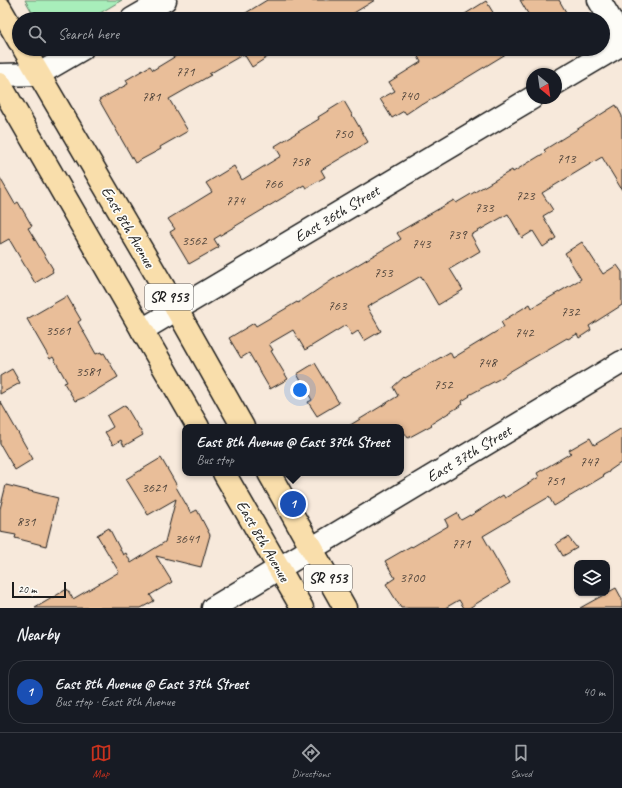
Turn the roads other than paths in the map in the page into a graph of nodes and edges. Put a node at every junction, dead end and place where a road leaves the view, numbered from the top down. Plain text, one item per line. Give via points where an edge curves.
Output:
1 (165, 0) edge
2 (599, 0) edge
3 (0, 8) edge
4 (144, 12) edge
5 (606, 12) edge
6 (610, 19) edge
7 (12, 29) edge
8 (622, 39) edge
9 (622, 44) edge
10 (610, 51) edge
11 (28, 56) edge
12 (70, 56) edge
13 (602, 56) edge
14 (39, 74) junction
15 (0, 75) edge
16 (562, 79) edge
17 (0, 84) edge
18 (526, 102) edge
19 (177, 310) junction
20 (142, 330) junction
21 (622, 362) edge
22 (196, 424) edge
23 (241, 424) edge
24 (226, 476) edge
25 (271, 476) edge
26 (311, 549) junction
27 (279, 568) junction
28 (213, 608) edge
29 (302, 608) edge
30 (345, 608) edge

1 - 4 street
2 - 5 street
3 - 7 main road
6 - 8 street
9 - 10 street
11 - 14 main road, East 8th Avenue / SR 953
12 - 14 street
13 - 16 street
14 - 15 street
14 - 19 main road, East 8th Avenue / SR 953
17 - 20 main road, SR 953
18 - 19 street, East 36th Street
19 - 20 street, East 36th Street
19 - 23 main road, East 8th Avenue / SR 953
20 - 22 main road, SR 953
21 - 26 street, East 37th Street
24 - 27 main road, East 8th Avenue / SR 953
25 - 26 main road, SR 953
26 - 27 street, East 37th Street
26 - 30 main road, SR 953
27 - 28 street, East 37th Street
27 - 29 main road, East 8th Avenue / SR 953

